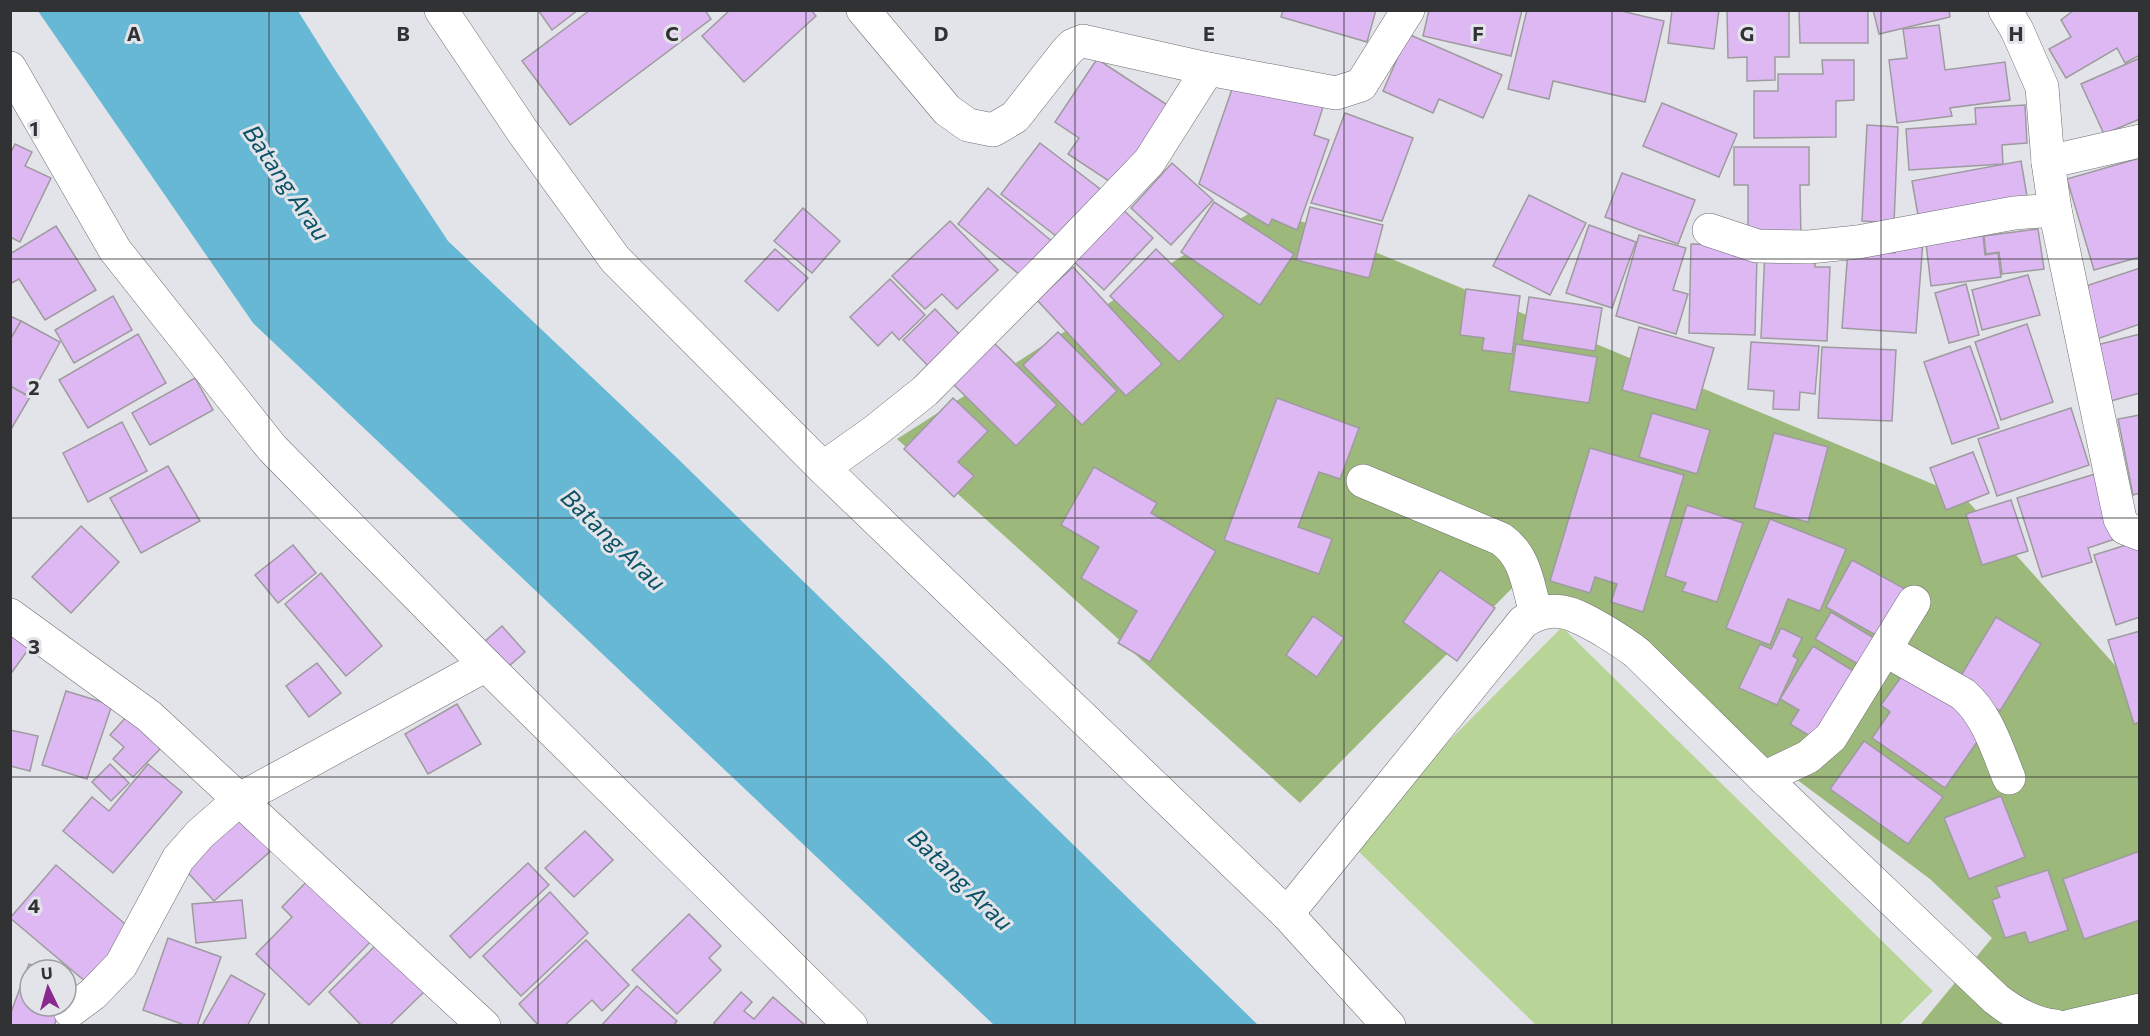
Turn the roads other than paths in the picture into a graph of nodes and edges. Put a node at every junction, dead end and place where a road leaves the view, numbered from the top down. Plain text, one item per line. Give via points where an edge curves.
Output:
1 (441, 10) edge
2 (863, 10) edge
3 (1408, 10) edge
4 (2005, 10) edge
5 (10, 68) edge
6 (1208, 69) junction
7 (2139, 141) edge
8 (2048, 162) junction
9 (2055, 210) junction
10 (1709, 230) dead end
11 (823, 468) junction
12 (1363, 481) dead end
13 (2139, 534) edge
14 (1914, 602) dead end
15 (1536, 614) junction
16 (10, 615) edge
17 (1886, 650) junction
18 (486, 665) junction
19 (1764, 778) junction
20 (2009, 778) dead end
21 (240, 799) junction
22 (1287, 914) junction
23 (78, 1005) edge
24 (2139, 1010) edge
25 (484, 1026) edge
26 (851, 1026) edge
27 (1389, 1026) edge
28 (2055, 1026) edge
29 (2070, 1026) edge

1 - 11 street via 615,259
2 - 6 street via 947,110 968,125 993,130 1015,117 1067,51 1083,41
3 - 6 street via 1361,85 1351,89 1336,93
4 - 8 street via 2042,87
5 - 18 street via 115,250 265,439
6 - 11 street via 1149,162 1049,266 925,391
7 - 8 street
8 - 9 street
9 - 10 street via 2014,213 1858,242 1809,247 1757,246
9 - 13 street via 2120,519 2125,528
11 - 22 street
12 - 15 street via 1511,546 1522,564
14 - 17 street
15 - 19 street via 1551,611 1577,615 1625,644
15 - 22 street via 1522,622
16 - 21 street via 149,716
17 - 19 street via 1831,737 1808,757
17 - 20 street via 1973,703 1989,729
18 - 21 street
18 - 26 street
19 - 28 street via 1996,999 2028,1019
21 - 23 street via 178,859 121,965
21 - 25 street
22 - 27 street
24 - 29 street

